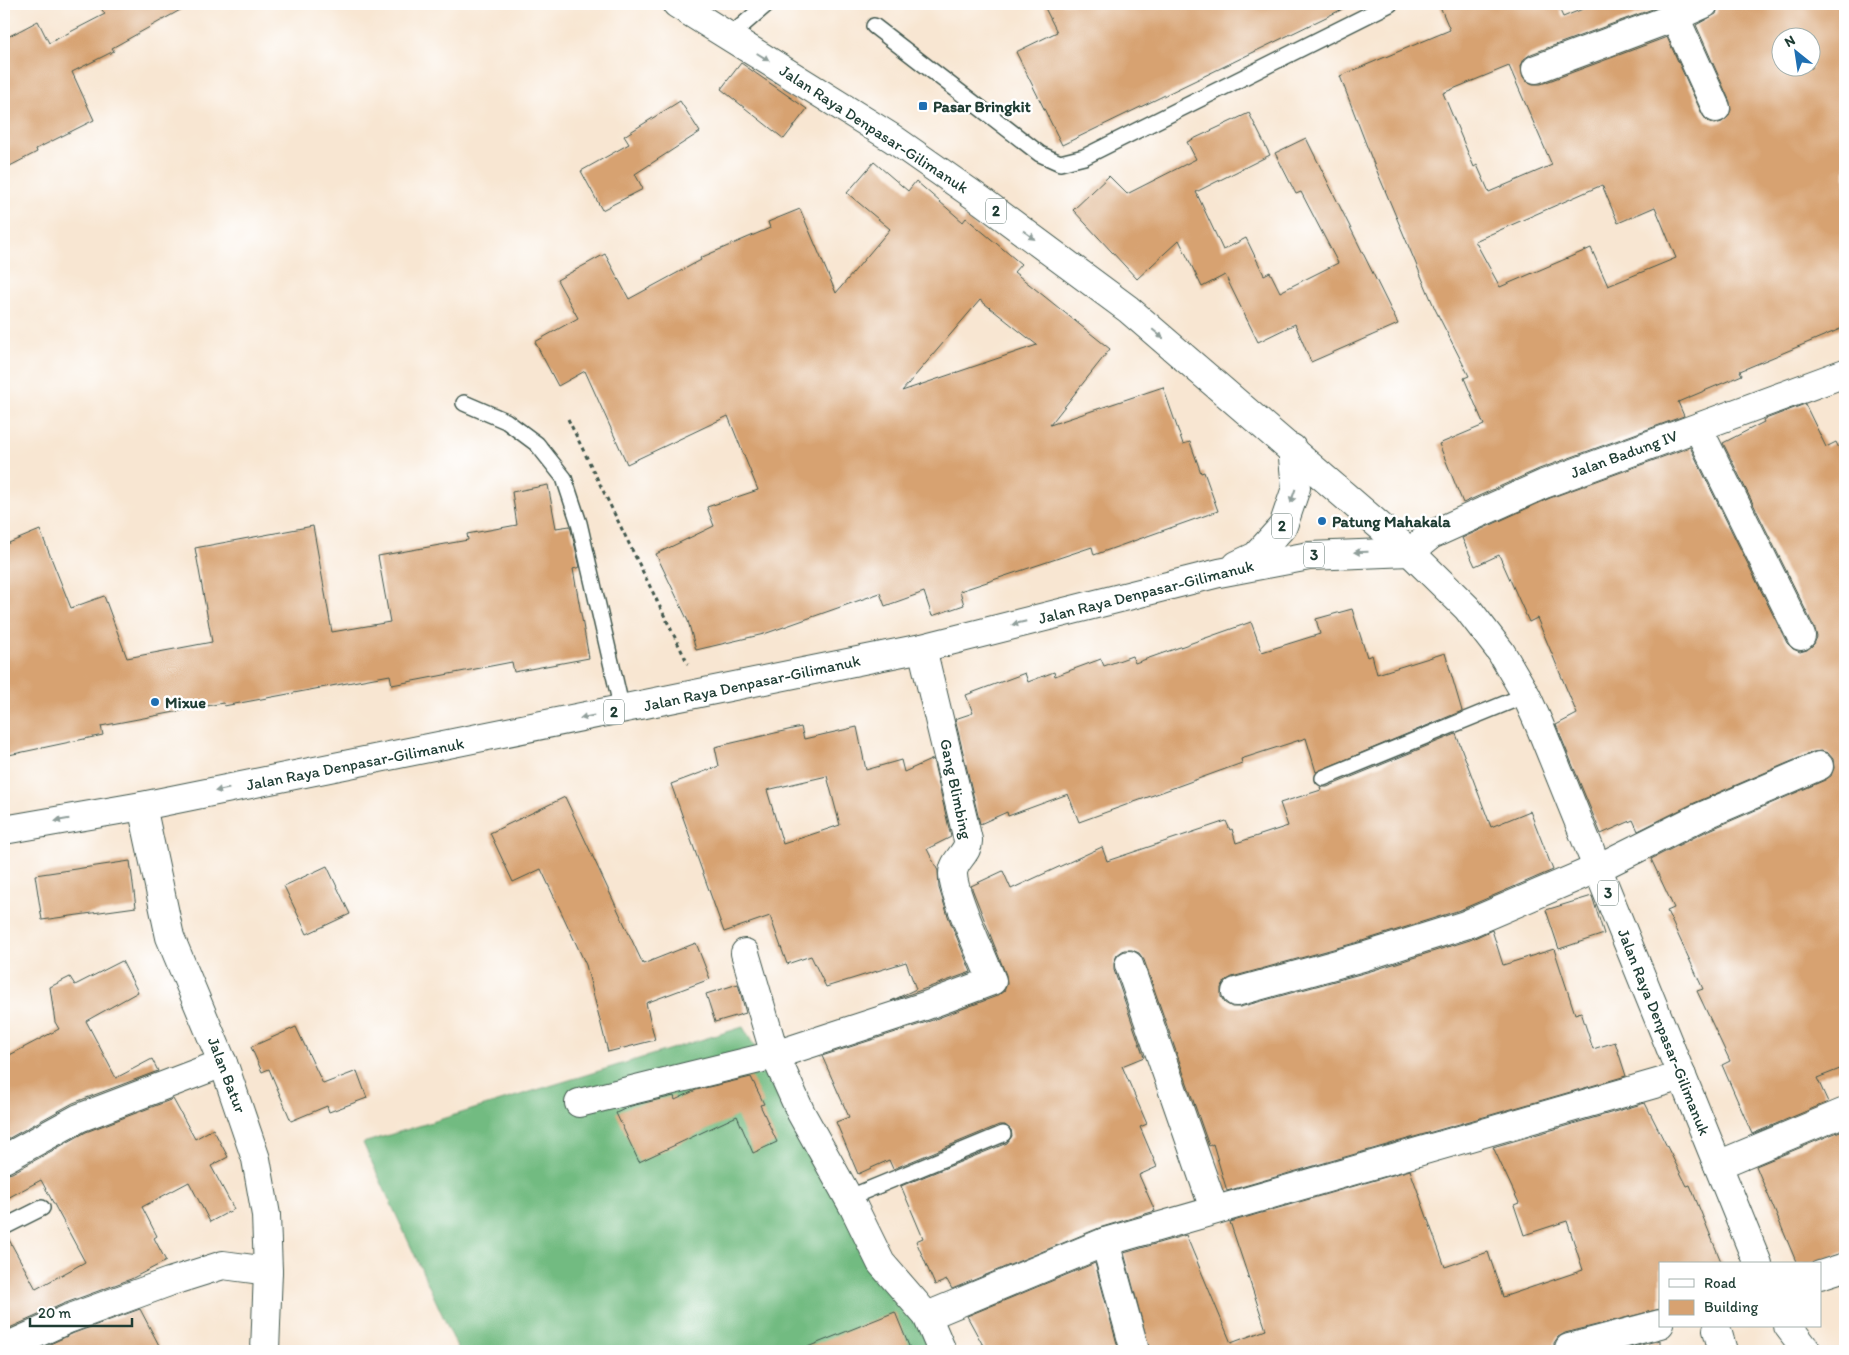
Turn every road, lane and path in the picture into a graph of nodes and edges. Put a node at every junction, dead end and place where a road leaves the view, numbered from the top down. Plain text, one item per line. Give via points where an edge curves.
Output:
1 (677, 4) edge
2 (767, 4) edge
3 (1390, 4) edge
4 (1704, 4) edge
5 (1676, 17) junction
6 (874, 26) dead end
7 (730, 36) junction
8 (1536, 69) dead end
9 (1716, 108) dead end
10 (1845, 373) edge
11 (464, 403) dead end
12 (568, 419) dead end
13 (1698, 428) junction
14 (1292, 448) junction
15 (1410, 552) junction
16 (1219, 573) junction
17 (1801, 636) dead end
18 (922, 648) junction
19 (702, 694) junction
20 (1526, 695) junction
21 (622, 710) junction
22 (1819, 766) dead end
23 (1323, 778) dead end
24 (142, 806) junction
25 (4, 830) edge
26 (1598, 868) junction
27 (745, 953) dead end
28 (1129, 966) dead end
29 (1236, 992) dead end
30 (774, 1055) junction
31 (223, 1064) junction
32 (1682, 1076) junction
33 (579, 1103) dead end
34 (1845, 1112) edge
35 (1003, 1134) dead end
36 (4, 1159) edge
37 (1718, 1165) junction
38 (848, 1198) junction
39 (42, 1208) dead end
40 (1214, 1210) junction
41 (4, 1227) edge
42 (1105, 1242) junction
43 (1757, 1262) edge
44 (1845, 1267) edge
45 (268, 1271) junction
46 (1822, 1274) edge
47 (927, 1316) junction
48 (1659, 1324) edge
49 (1790, 1328) edge
50 (4, 1348) edge
51 (1569, 1348) dead end
52 (265, 1351) edge
53 (942, 1351) edge
54 (1135, 1351) edge
55 (1807, 1351) edge

1 - 7 main road, Jalan Raya Denpasar-Gilimanuk / 2
2 - 7 lane
3 - 6 lane via 1084,157 1060,163 1040,154
4 - 5 main road
5 - 8 main road
5 - 9 main road
7 -> 14 main road, Jalan Raya Denpasar-Gilimanuk / 2 via 892,138 982,201 1128,309
10 - 13 main road, Jalan Badung IV
11 - 21 lane via 506,421 537,444 564,478 579,523
12 - 19 path
13 - 15 main road, Jalan Badung IV via 1535,488 1431,535
13 - 17 main road
14 - 15 main road, Jalan Raya Denpasar-Gilimanuk / 3
14 -> 16 main road, 2 via 1296,488 1283,526 1256,556
15 -> 16 main road, Jalan Raya Denpasar-Gilimanuk / 3 via 1309,556
15 - 20 main road, Jalan Raya Denpasar-Gilimanuk / 3 via 1485,629
16 -> 18 main road, Jalan Raya Denpasar-Gilimanuk / 2
18 - 19 main road, Jalan Raya Denpasar-Gilimanuk / 2
18 - 30 main road, Gang Blimbing via 969,845 954,866 954,885 992,980 925,1006
19 - 21 main road, Jalan Raya Denpasar-Gilimanuk / 2
20 - 23 lane
20 - 26 main road, Jalan Raya Denpasar-Gilimanuk / 3
21 -> 24 main road, Jalan Raya Denpasar-Gilimanuk / 2
22 - 26 main road via 1698,818
24 -> 25 main road, Jalan Raya Denpasar-Gilimanuk / 2
24 - 31 main road, Jalan Batur via 170,937
26 - 29 main road via 1465,925
26 - 32 main road, Jalan Raya Denpasar-Gilimanuk / 3
27 - 30 main road
28 - 40 main road
30 - 33 main road
30 - 38 main road via 801,1114
31 - 36 main road via 78,1118
31 - 45 main road, Jalan Batur via 256,1159 266,1215
32 - 37 main road, Jalan Raya Denpasar-Gilimanuk / 3
32 - 40 main road
34 - 37 main road
35 - 38 lane
37 - 43 main road, Jalan Raya Denpasar-Gilimanuk / 3
38 - 47 main road via 881,1262
39 - 41 lane
40 - 42 main road
42 - 47 main road
42 - 54 main road
44 - 46 main road
45 - 50 main road via 223,1265 77,1316
45 - 52 main road, Jalan Batur
47 - 53 main road
48 - 51 main road
49 - 55 main road

